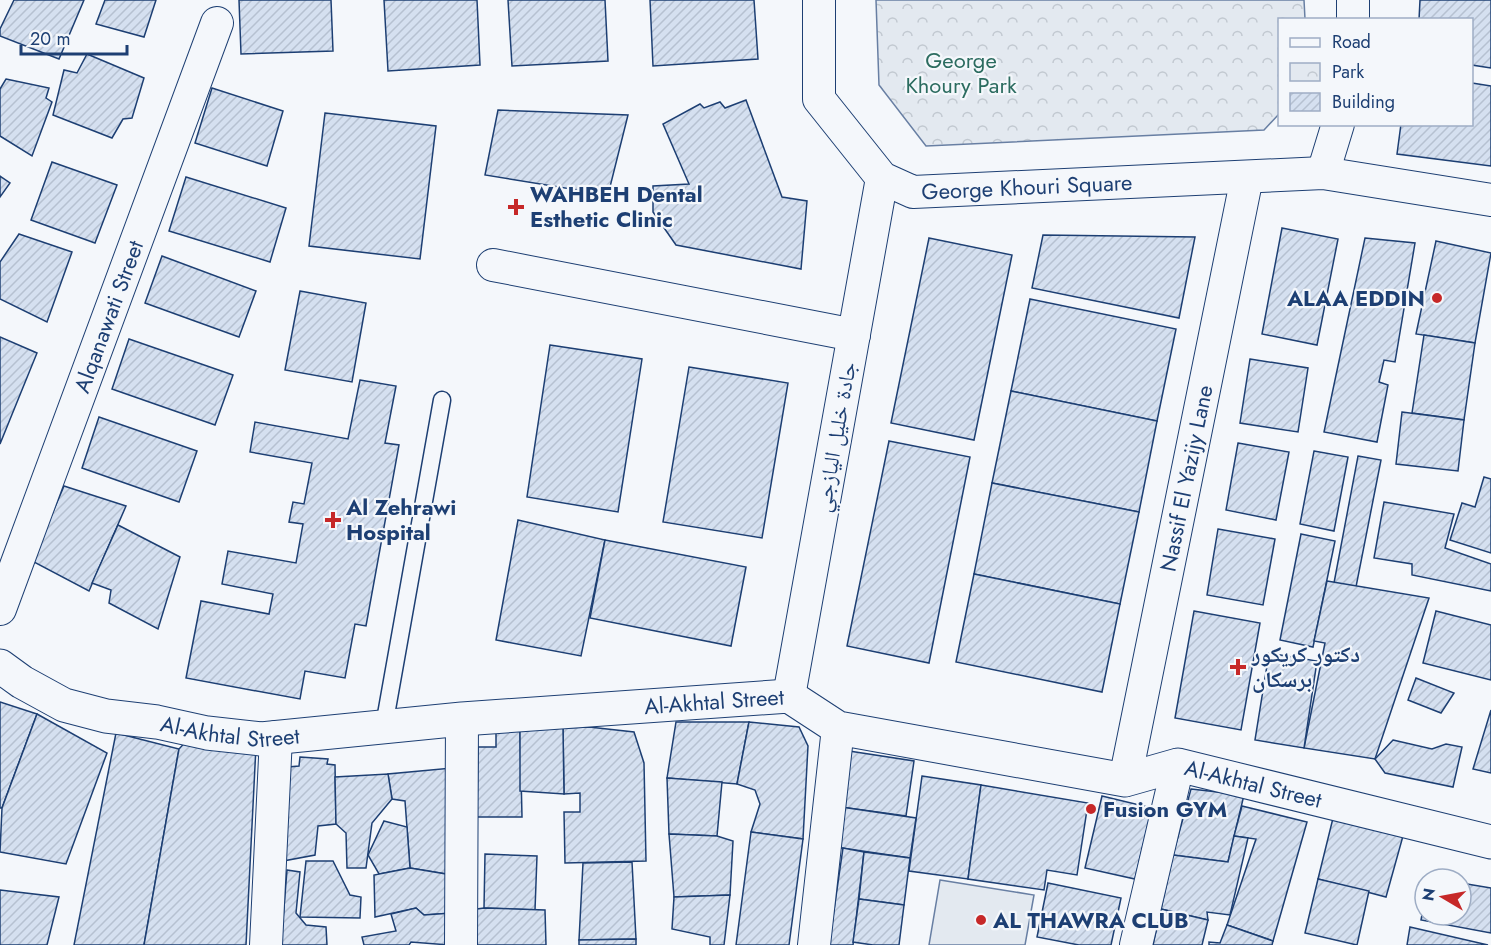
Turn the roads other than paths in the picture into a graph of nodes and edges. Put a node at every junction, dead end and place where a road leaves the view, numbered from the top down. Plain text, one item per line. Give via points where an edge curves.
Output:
1 (819, 0) edge
2 (1353, 0) edge
3 (1353, 18) edge
4 (217, 23) dead end
5 (1337, 126) edge
6 (1323, 173) junction
7 (1247, 177) junction
8 (882, 178) junction
9 (1491, 200) edge
10 (493, 265) dead end
11 (854, 335) junction
12 (442, 400) dead end
13 (0, 609) edge
14 (0, 666) edge
15 (789, 696) junction
16 (462, 719) junction
17 (384, 726) junction
18 (838, 728) junction
19 (276, 737) junction
20 (1178, 765) junction
21 (1125, 780) junction
22 (1491, 842) edge
23 (266, 945) edge
24 (461, 945) edge
25 (814, 945) edge
26 (1136, 945) edge

1 - 8 street, George Khouri Square via 819,99
2 - 3 street
4 - 13 street, Alqanawati Street
5 - 6 street
6 - 7 street, George Khouri Square
6 - 9 street, George Khouri Square
7 - 8 street, George Khouri Square via 913,192
7 - 21 street, Nassif El Yazijy Lane
8 - 11 street, جادة خليل اليازجي
10 - 11 street
11 - 15 street, جادة خليل اليازجي
12 - 17 lane
14 - 19 main road, Al-Akhtal Street via 64,705 105,716 207,733
15 - 16 main road, Al-Akhtal Street
15 - 18 main road, Al-Akhtal Street
16 - 17 main road, Al-Akhtal Street
16 - 24 street
17 - 19 main road, Al-Akhtal Street
18 - 21 main road, Al-Akhtal Street
18 - 25 street
19 - 23 street
20 - 21 main road, Al-Akhtal Street
20 - 22 main road, Al-Akhtal Street
20 - 26 street

